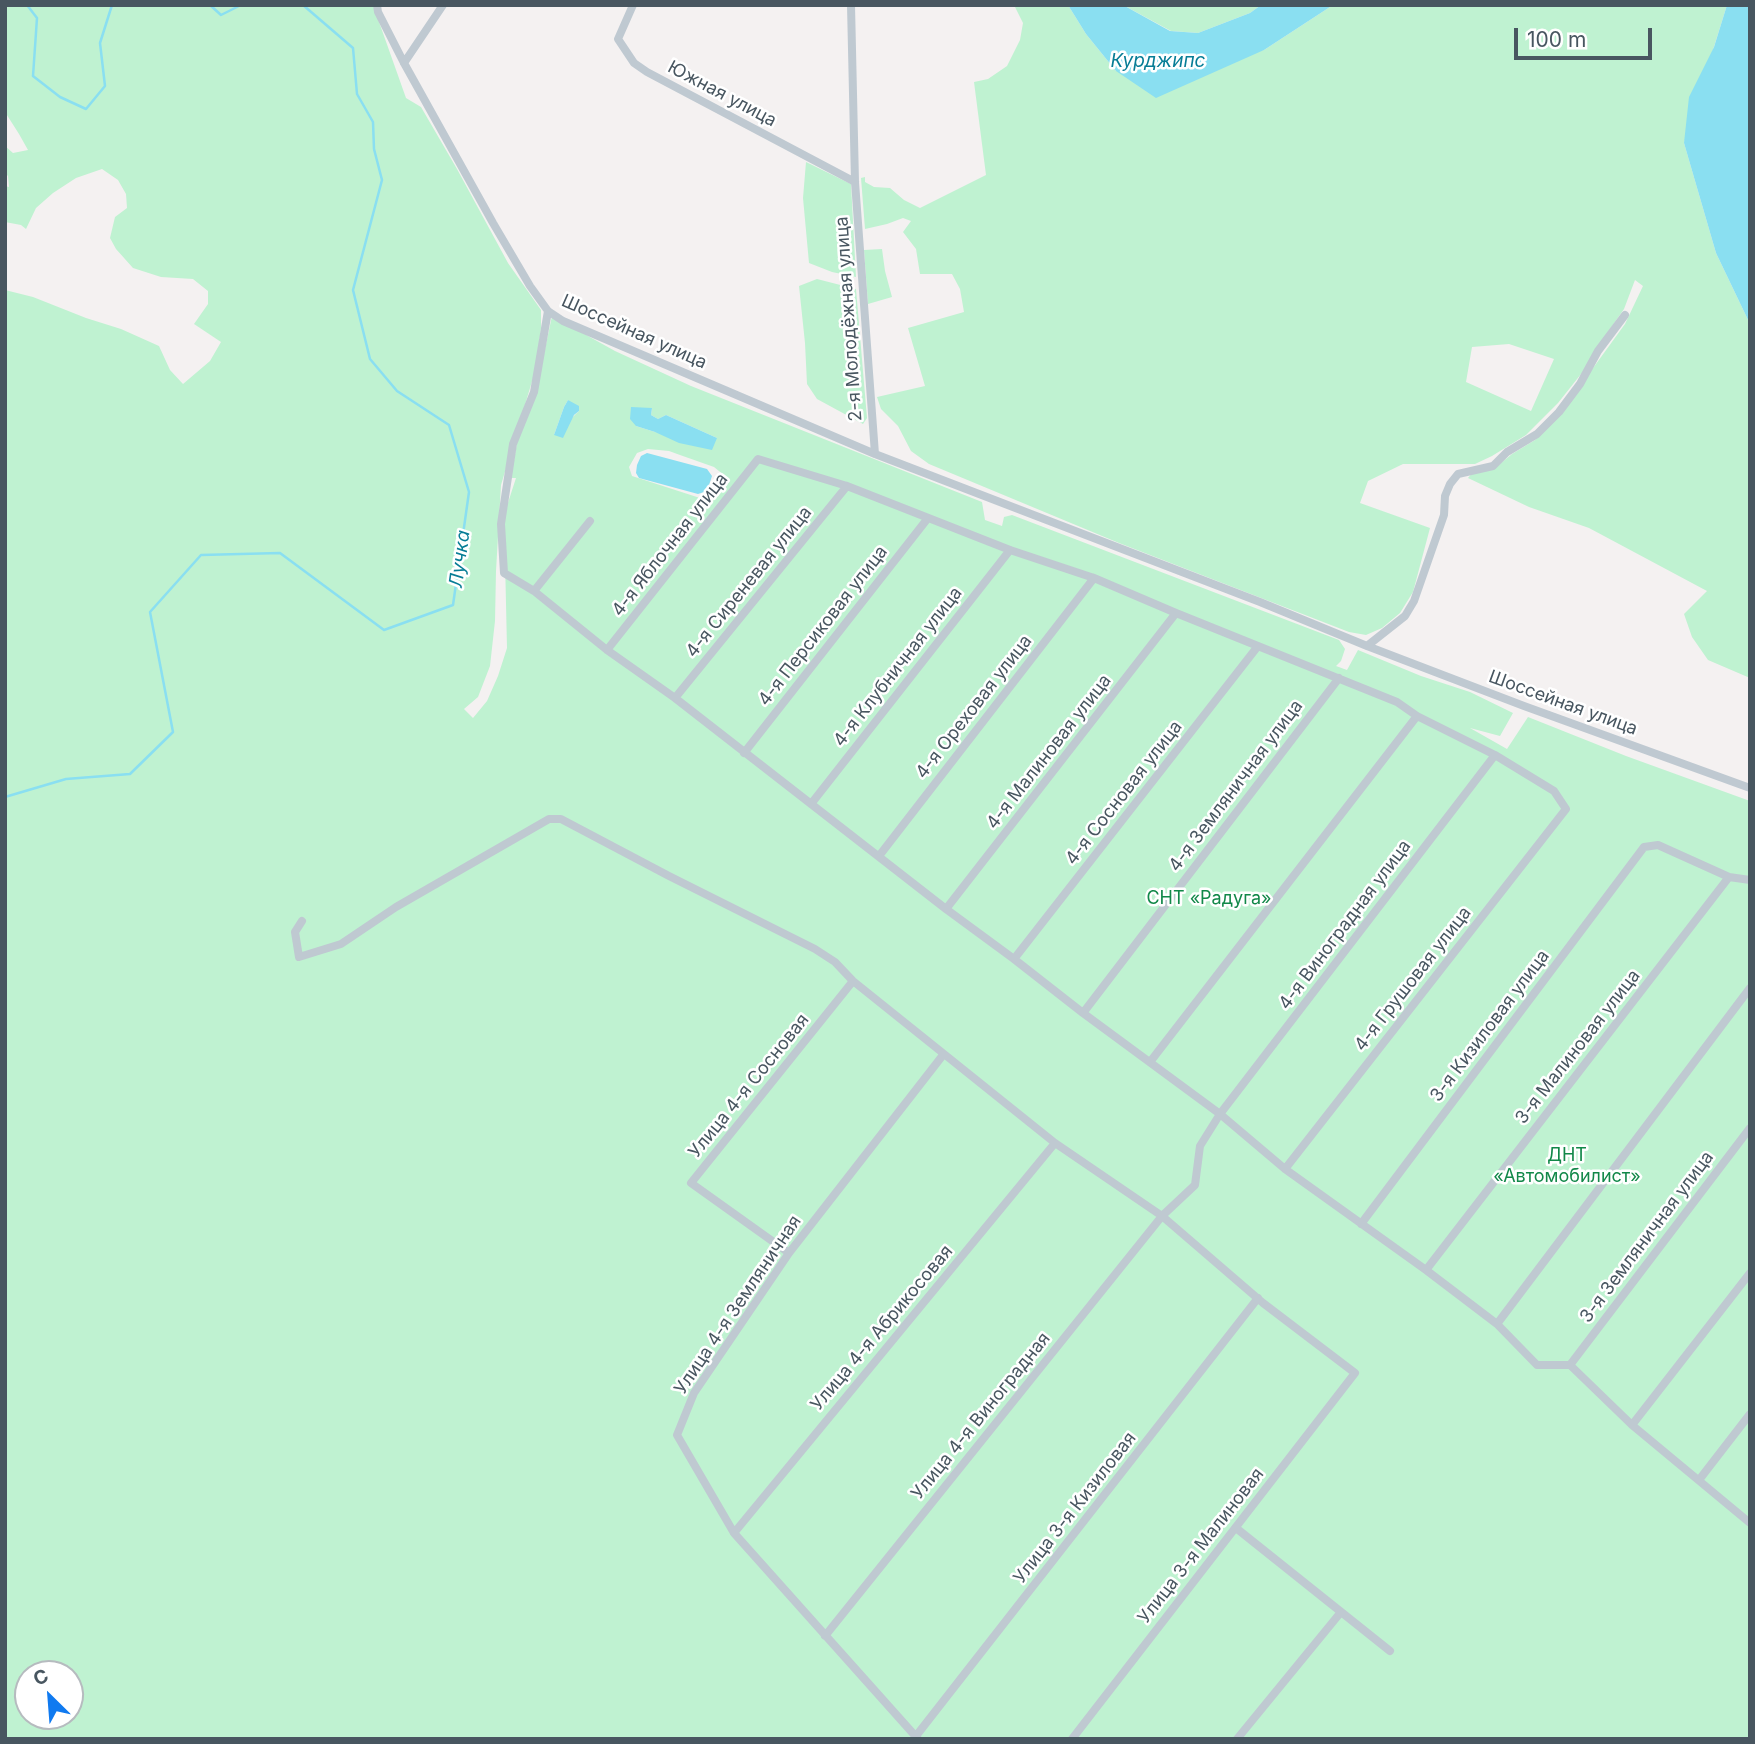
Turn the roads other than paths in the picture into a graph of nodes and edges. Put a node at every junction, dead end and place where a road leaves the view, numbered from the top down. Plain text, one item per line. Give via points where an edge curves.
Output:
1 (377, 5) edge
2 (443, 5) edge
3 (633, 5) edge
4 (851, 5) edge
5 (404, 63) junction
6 (855, 182) junction
7 (548, 311) junction
8 (1625, 315) dead end
9 (875, 454) junction
10 (847, 486) junction
11 (928, 518) junction
12 (590, 521) dead end
13 (1010, 550) junction
14 (1094, 578) junction
15 (534, 591) junction
16 (1177, 613) junction
17 (1258, 646) junction
18 (1367, 646) junction
19 (607, 650) junction
20 (1339, 678) junction
21 (675, 698) junction
22 (1418, 716) junction
23 (744, 753) junction
24 (1495, 755) junction
25 (1750, 788) edge
26 (811, 804) junction
27 (879, 856) junction
28 (1729, 877) junction
29 (1750, 880) edge
30 (946, 909) junction
31 (302, 921) dead end
32 (1014, 959) junction
33 (853, 981) junction
34 (1750, 988) edge
35 (1083, 1013) junction
36 (943, 1055) junction
37 (1150, 1062) junction
38 (1220, 1114) junction
39 (1750, 1128) edge
40 (1055, 1143) junction
41 (1285, 1169) junction
42 (1162, 1216) junction
43 (1361, 1224) junction
44 (789, 1253) junction
45 (1426, 1270) junction
46 (1750, 1273) edge
47 (1258, 1298) junction
48 (1497, 1324) junction
49 (1570, 1365) junction
50 (1750, 1414) edge
51 (1632, 1425) junction
52 (1699, 1480) junction
53 (1750, 1523) edge
54 (1236, 1528) junction
55 (734, 1533) junction
56 (1341, 1612) junction
57 (825, 1636) junction
58 (1390, 1651) dead end
59 (917, 1738) edge
60 (1072, 1739) edge
61 (1237, 1739) edge

1 - 5 street, Шоссейная улица
2 - 5 street
3 - 6 street, Южная улица via 618,38 634,63
4 - 6 street, 2-я Молодёжная улица
5 - 7 street, Шоссейная улица
6 - 9 street, 2-я Молодёжная улица
7 - 9 street, Шоссейная улица
7 - 15 street via 534,392 513,444 501,524 504,573
8 - 18 street via 1559,412 1493,466 1458,474 1450,484 1414,601 1405,615
9 - 18 street, Шоссейная улица
10 - 11 street
10 - 19 street, 4-я Яблочная улица via 758,459
10 - 21 street, 4-я Сиреневая улица
11 - 13 street
11 - 23 street, 4-я Персиковая улица
12 - 15 street
13 - 14 street
13 - 26 street, 4-я Клубничная улица
14 - 16 street
14 - 27 street, 4-я Ореховая улица
15 - 19 street
16 - 17 street
16 - 30 street, 4-я Малиновая улица
17 - 20 street
17 - 32 street, 4-я Сосновая улица
18 - 25 street, Шоссейная улица
19 - 21 street
20 - 22 street
20 - 35 street, 4-я Земляничная улица
21 - 23 street
22 - 24 street
22 - 37 street
23 - 26 street
24 - 38 street, 4-я Виноградная улица
24 - 41 street, 4-я Грушовая улица via 1554,791 1566,809
26 - 27 street
27 - 30 street
28 - 29 street
28 - 43 street, 3-я Кизиловая улица via 1658,845 1644,847
28 - 45 street, 3-я Малиновая улица
30 - 32 street
31 - 33 street via 295,932 299,957 341,943 549,819 561,819 815,949
32 - 35 street
33 - 36 street
33 - 44 street, Улица 4-я Сосновая via 691,1183
34 - 48 street
35 - 37 street
36 - 40 street
36 - 44 street, Улица 4-я Земляничная
37 - 38 street
38 - 41 street
38 - 42 street, 4-я Виноградная улица via 1200,1146 1195,1185
39 - 49 street, 3-я Земляничная улица
40 - 42 street
40 - 55 street, Улица 4-я Абрикосовая
41 - 43 street
42 - 47 street
42 - 57 street, Улица 4-я Виноградная
43 - 45 street
44 - 55 street, Улица 4-я Земляничная via 694,1393 677,1435
45 - 48 street
46 - 51 street
47 - 54 street, Улица 3-я Малиновая via 1355,1373
47 - 59 street, Улица 3-я Кизиловая
48 - 49 street via 1537,1365
49 - 51 street
50 - 52 street
51 - 52 street
52 - 53 street
54 - 56 street
54 - 60 street, Улица 3-я Малиновая
55 - 57 street, Улица 4-я Земляничная
56 - 58 street
56 - 61 street
57 - 59 street, Улица 4-я Земляничная

